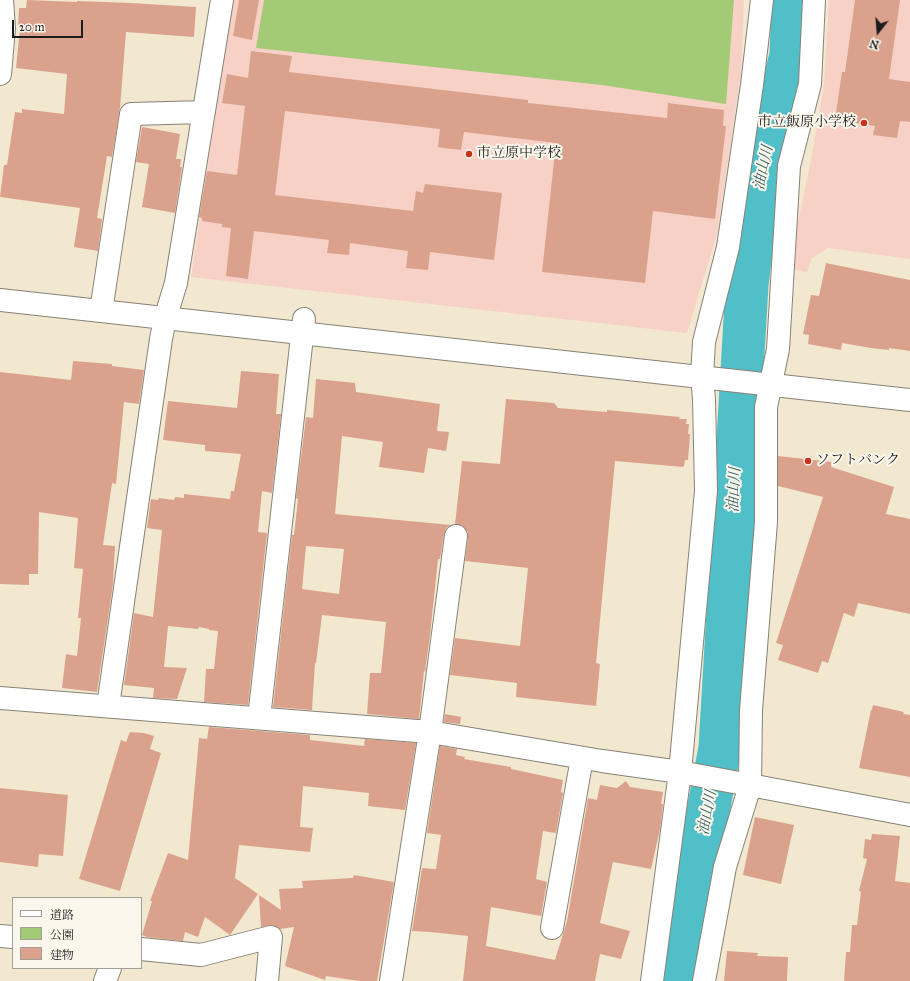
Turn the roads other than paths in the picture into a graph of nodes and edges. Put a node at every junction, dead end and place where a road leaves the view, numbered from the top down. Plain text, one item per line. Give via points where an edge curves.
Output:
1 (2, 0) edge
2 (222, 0) edge
3 (762, 0) edge
4 (814, 0) edge
5 (0, 74) edge
6 (204, 112) junction
7 (0, 285) edge
8 (0, 300) edge
9 (102, 304) junction
10 (167, 312) junction
11 (303, 326) junction
12 (709, 370) junction
13 (766, 377) junction
14 (910, 385) edge
15 (910, 400) edge
16 (456, 536) dead end
17 (0, 698) edge
18 (108, 706) junction
19 (259, 718) junction
20 (430, 732) junction
21 (582, 758) junction
22 (680, 772) junction
23 (750, 786) junction
24 (910, 815) edge
25 (552, 928) dead end
26 (0, 936) edge
27 (12, 937) edge
28 (142, 949) edge
29 (110, 969) edge
30 (105, 981) edge
31 (266, 981) edge
32 (392, 981) edge
33 (652, 981) edge
34 (704, 981) edge

1 - 5 street via 4,28
2 - 6 street
3 - 12 street via 728,247 704,342
4 - 13 street via 810,84 789,166 778,349
6 - 9 street via 131,114
6 - 10 street via 176,283
7 - 9 street
8 - 9 street
9 - 10 street
10 - 11 street
10 - 18 street via 151,402
11 - 12 street
11 - 19 street
12 - 13 street
12 - 22 street via 704,399 706,491
13 - 14 street
13 - 15 street
13 - 23 street via 766,522 751,710
16 - 20 street
17 - 18 street
18 - 19 street
19 - 20 street
20 - 21 street
20 - 32 street
21 - 22 street
21 - 25 street
22 - 23 street
22 - 33 street
23 - 24 street
23 - 34 street via 725,867
26 - 27 street
28 - 31 street via 202,955 271,937
29 - 30 street

